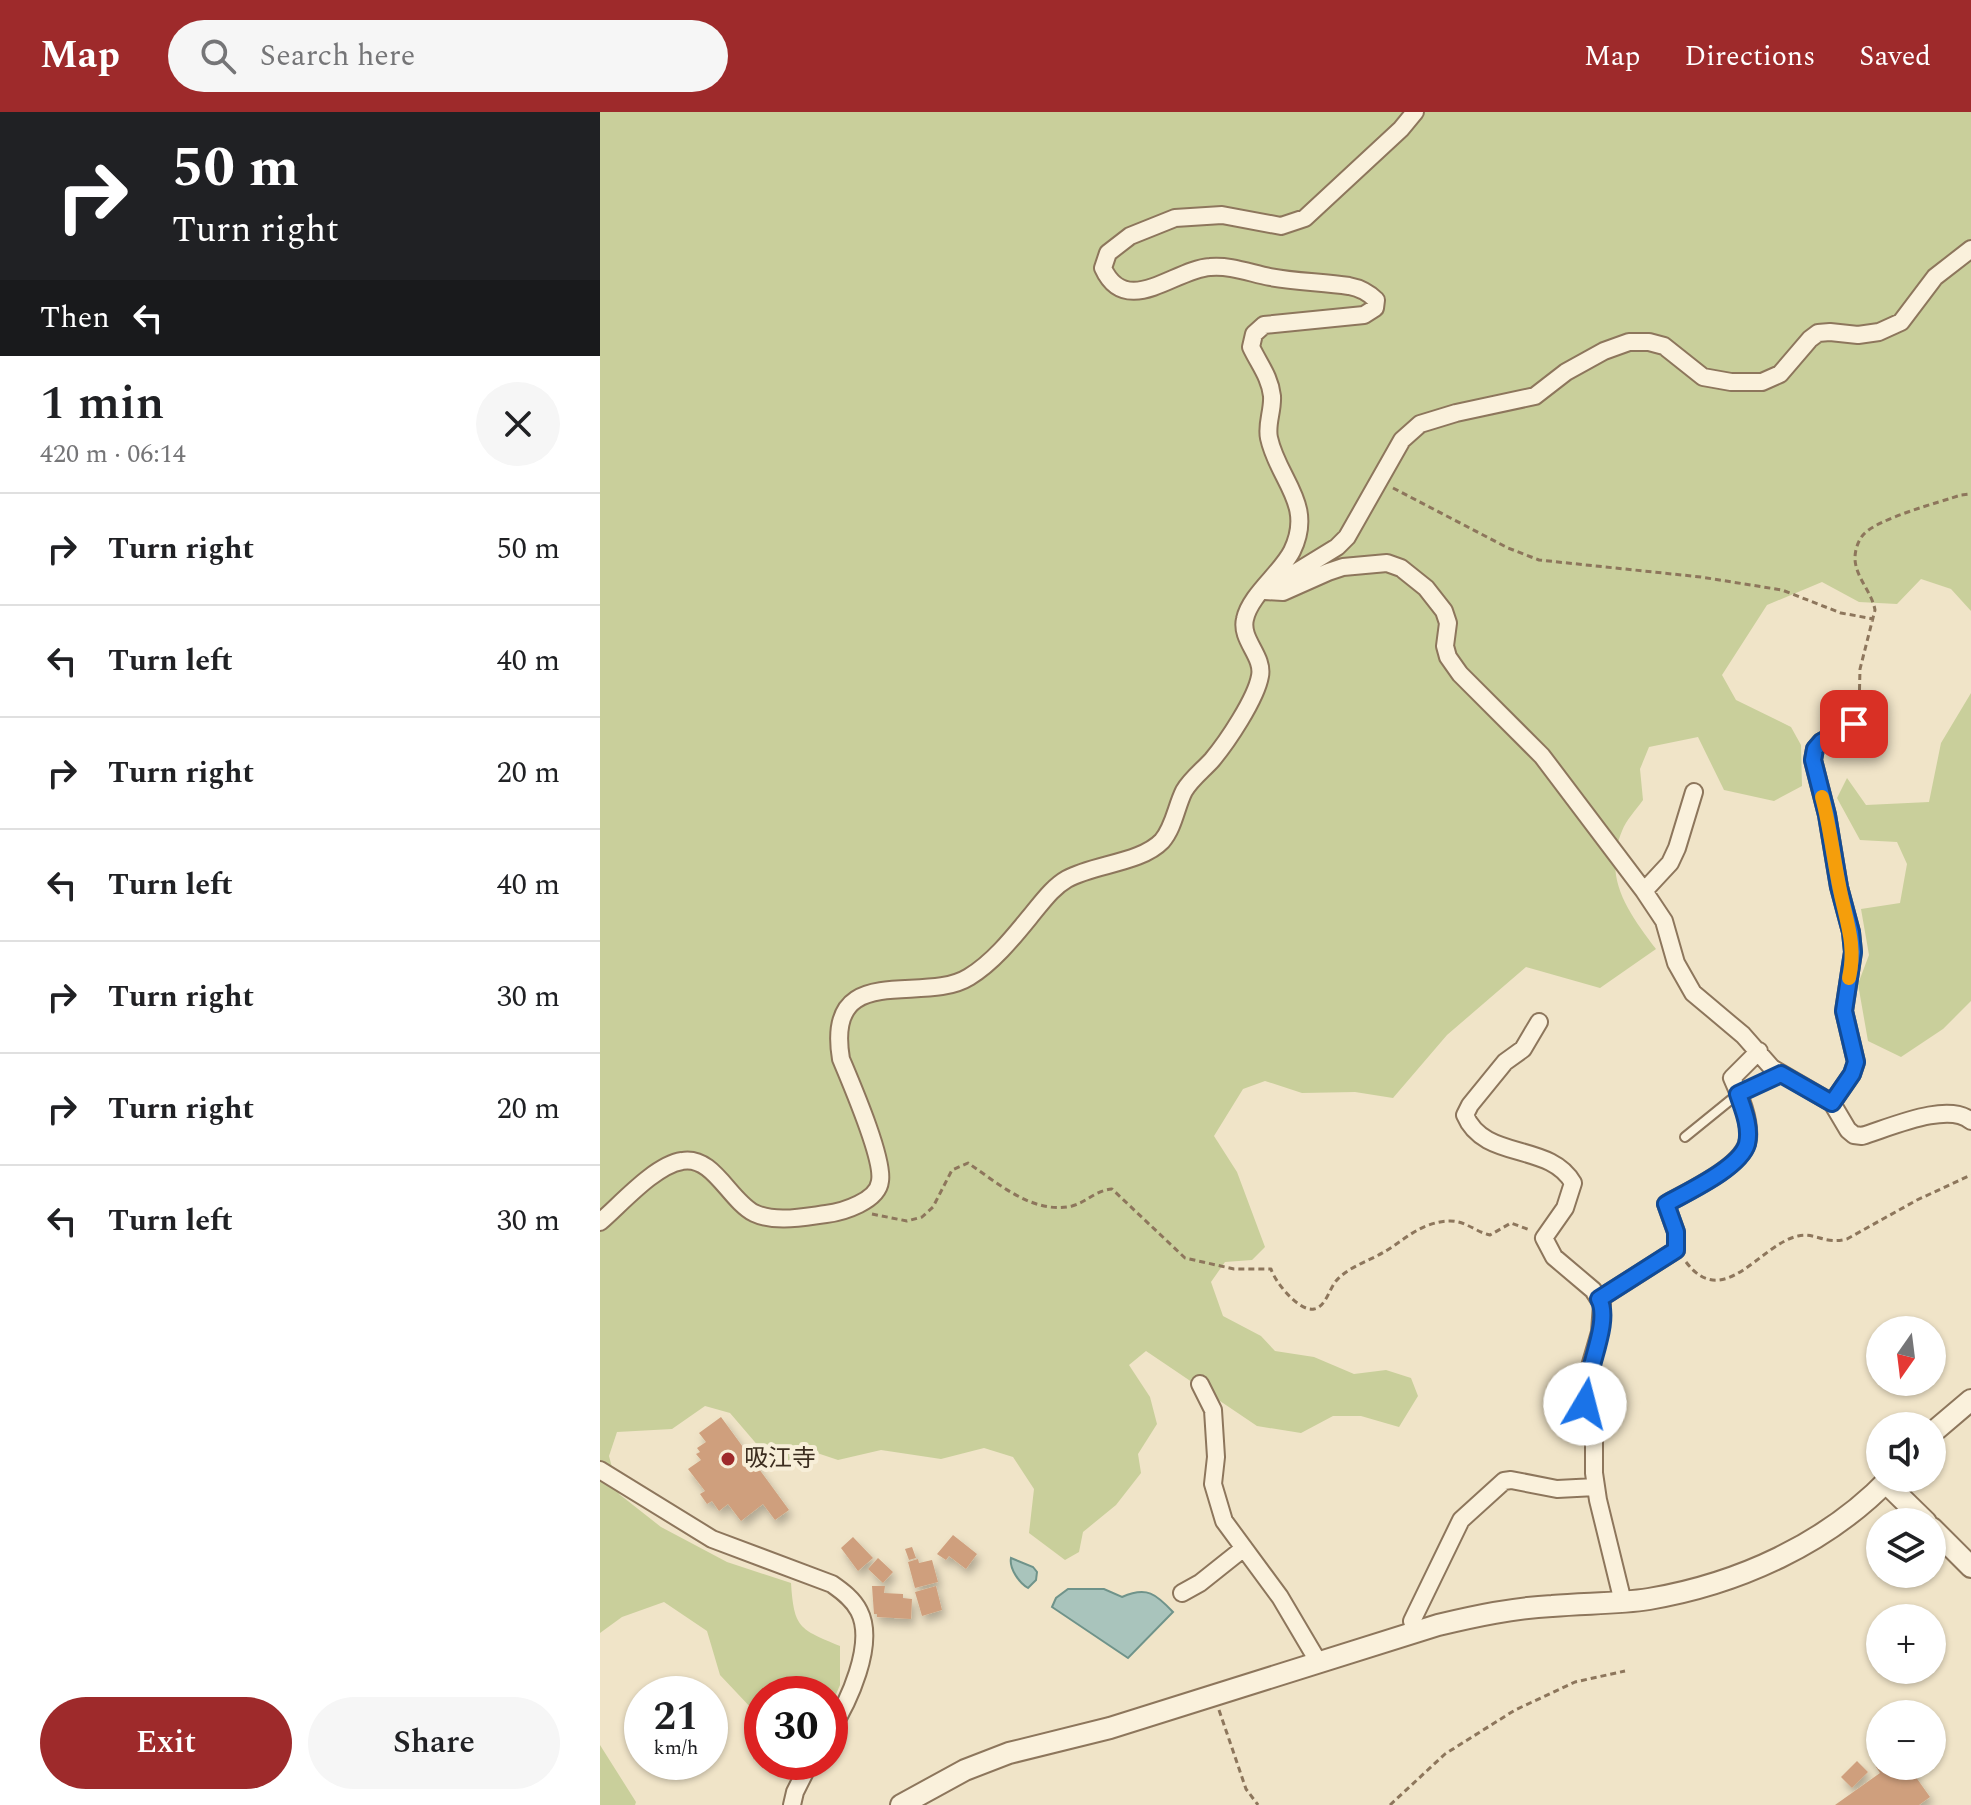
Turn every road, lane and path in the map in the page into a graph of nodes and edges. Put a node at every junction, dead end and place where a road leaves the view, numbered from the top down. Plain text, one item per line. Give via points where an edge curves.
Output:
1 (1415, 112) edge
2 (1971, 249) edge
3 (1381, 480) junction
4 (1971, 494) edge
5 (1263, 592) junction
6 (1874, 619) junction
7 (1854, 724) joint
8 (1694, 792) dead end
9 (1644, 891) junction
10 (1539, 1022) dead end
11 (1759, 1051) junction
12 (1781, 1074) junction
13 (1738, 1094) junction
14 (1832, 1103) junction
15 (1971, 1121) edge
16 (1685, 1137) dead end
17 (1971, 1175) edge
18 (847, 1209) junction
19 (600, 1222) edge
20 (1544, 1238) junction
21 (1676, 1250) junction
22 (1599, 1299) junction
23 (1200, 1384) dead end
24 (1971, 1400) edge
25 (1946, 1421) edge
26 (600, 1470) edge
27 (1596, 1487) junction
28 (1874, 1492) edge
29 (1899, 1492) edge
30 (1913, 1508) edge
31 (1946, 1542) edge
32 (1244, 1548) junction
33 (1971, 1567) edge
34 (1182, 1593) dead end
35 (1623, 1602) junction
36 (1416, 1632) junction
37 (1319, 1663) junction
38 (1625, 1671) dead end
39 (1214, 1695) junction
40 (848, 1700) edge
41 (802, 1780) edge
42 (792, 1805) edge
43 (901, 1805) edge
44 (1258, 1805) edge
45 (1390, 1805) edge

1 - 5 street via 1305,218 1281,226 1222,215 1175,218 1130,236 1108,253 1103,268 1109,281 1125,290 1164,285 1189,270 1212,266 1350,286 1376,300 1375,308 1364,315 1264,325 1254,334 1251,347 1269,379 1272,398 1269,441 1300,510 1292,552
2 - 3 street via 1935,277 1901,322 1858,335 1818,333 1780,374 1762,382 1703,377 1664,346 1629,342 1566,372 1535,396 1420,424 1402,440
3 - 5 street via 1337,547
3 - 6 path via 1539,560 1782,590 1841,613
4 - 6 path via 1881,522 1864,533 1855,561 1873,601
5 - 9 street via 1283,592 1343,567 1387,563 1401,568 1444,611 1445,646 1460,674 1542,756
5 - 18 street via 1244,622 1261,674 1255,689 1230,736 1184,791 1161,842 1065,880 971,977 956,984 882,989 850,1006 839,1032 841,1059 881,1182 873,1195
6 - 7 path via 1860,669
7 - 14 street via 1821,742 1813,760 1853,952 1844,1011 1856,1062
8 - 9 street via 1670,863
9 - 11 street via 1664,921 1676,963 1693,993
10 - 20 street via 1523,1049 1505,1062 1465,1115 1495,1144 1539,1157 1568,1174 1572,1193
11 - 12 street
11 - 13 street via 1732,1078
12 - 13 lane
12 - 14 street
13 - 16 lane
13 - 21 street via 1748,1141 1743,1153 1666,1204
14 - 15 street via 1854,1135 1936,1114 1953,1112
17 - 21 path via 1847,1239 1835,1243 1800,1235 1785,1241 1721,1281 1704,1279
18 - 19 street via 799,1218 755,1213 708,1168 683,1160 646,1181
18 - 20 path via 907,1221 922,1217 952,1170 968,1163 1026,1201 1050,1207 1074,1206 1099,1190 1112,1189 1185,1258 1234,1269 1271,1269 1283,1290 1313,1310 1345,1273 1439,1221 1460,1222 1490,1235 1511,1223
20 - 22 street via 1554,1257
21 - 22 street
22 - 27 street via 1602,1324 1584,1387
23 - 32 street via 1213,1410 1215,1492 1224,1521
24 - 25 street
26 - 40 street via 712,1539 832,1584 847,1596 862,1619 859,1669
27 - 35 street
27 - 36 street via 1557,1489 1504,1481 1461,1520 1412,1621
28 - 35 street via 1783,1557 1689,1590
29 - 30 street
31 - 33 street
32 - 34 street
32 - 37 street
35 - 36 street via 1494,1612
36 - 37 street
37 - 39 street
38 - 45 path via 1575,1682 1515,1710 1445,1754
39 - 43 street via 1009,1753
39 - 44 path via 1246,1789
41 - 42 street

